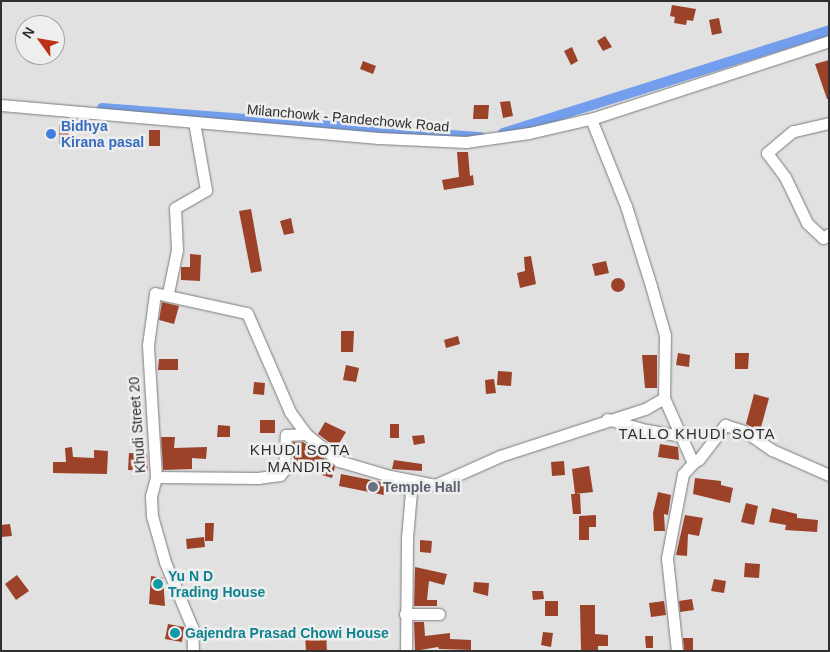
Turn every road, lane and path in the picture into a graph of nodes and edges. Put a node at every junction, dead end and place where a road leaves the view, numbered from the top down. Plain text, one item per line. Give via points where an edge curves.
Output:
1 (829, 41) edge
2 (1, 105) edge
3 (591, 119) junction
4 (194, 122) junction
5 (829, 123) edge
6 (829, 234) edge
7 (168, 288) junction
8 (664, 398) junction
9 (290, 412) junction
10 (607, 419) junction
11 (306, 434) junction
12 (286, 436) junction
13 (682, 436) junction
14 (693, 463) junction
15 (829, 475) edge
16 (390, 476) junction
17 (156, 477) junction
18 (425, 483) junction
19 (411, 492) junction
20 (406, 614) junction
21 (439, 614) dead end
22 (193, 651) edge
23 (406, 651) edge
24 (677, 651) edge

1 - 3 street, Milanchowk - Pandechowk Road
2 - 4 street, Milanchowk - Pandechowk Road
3 - 4 street, Milanchowk - Pandechowk Road via 466,142
3 - 8 street via 626,206 665,335
4 - 7 street via 206,190 175,208 177,250
5 - 6 street via 793,131 767,153 785,177 807,223 823,238
7 - 9 street via 247,313
7 - 17 street, Khudi Street 20 via 155,293 153,298 148,345
8 - 10 street via 645,409
8 - 13 street
9 - 11 street
9 - 12 street
10 - 13 street via 642,430
10 - 18 street via 500,456 435,485
11 - 12 street
11 - 16 street via 339,461
12 - 17 street via 284,470 280,474 258,478
13 - 14 street
14 - 15 street via 725,425 746,432 772,450
14 - 24 street via 683,474 667,558
16 - 18 street
16 - 19 street
17 - 22 street, Khudi Street 20 via 152,516 165,562 192,627
18 - 19 street
19 - 20 street
20 - 21 street
20 - 23 street

